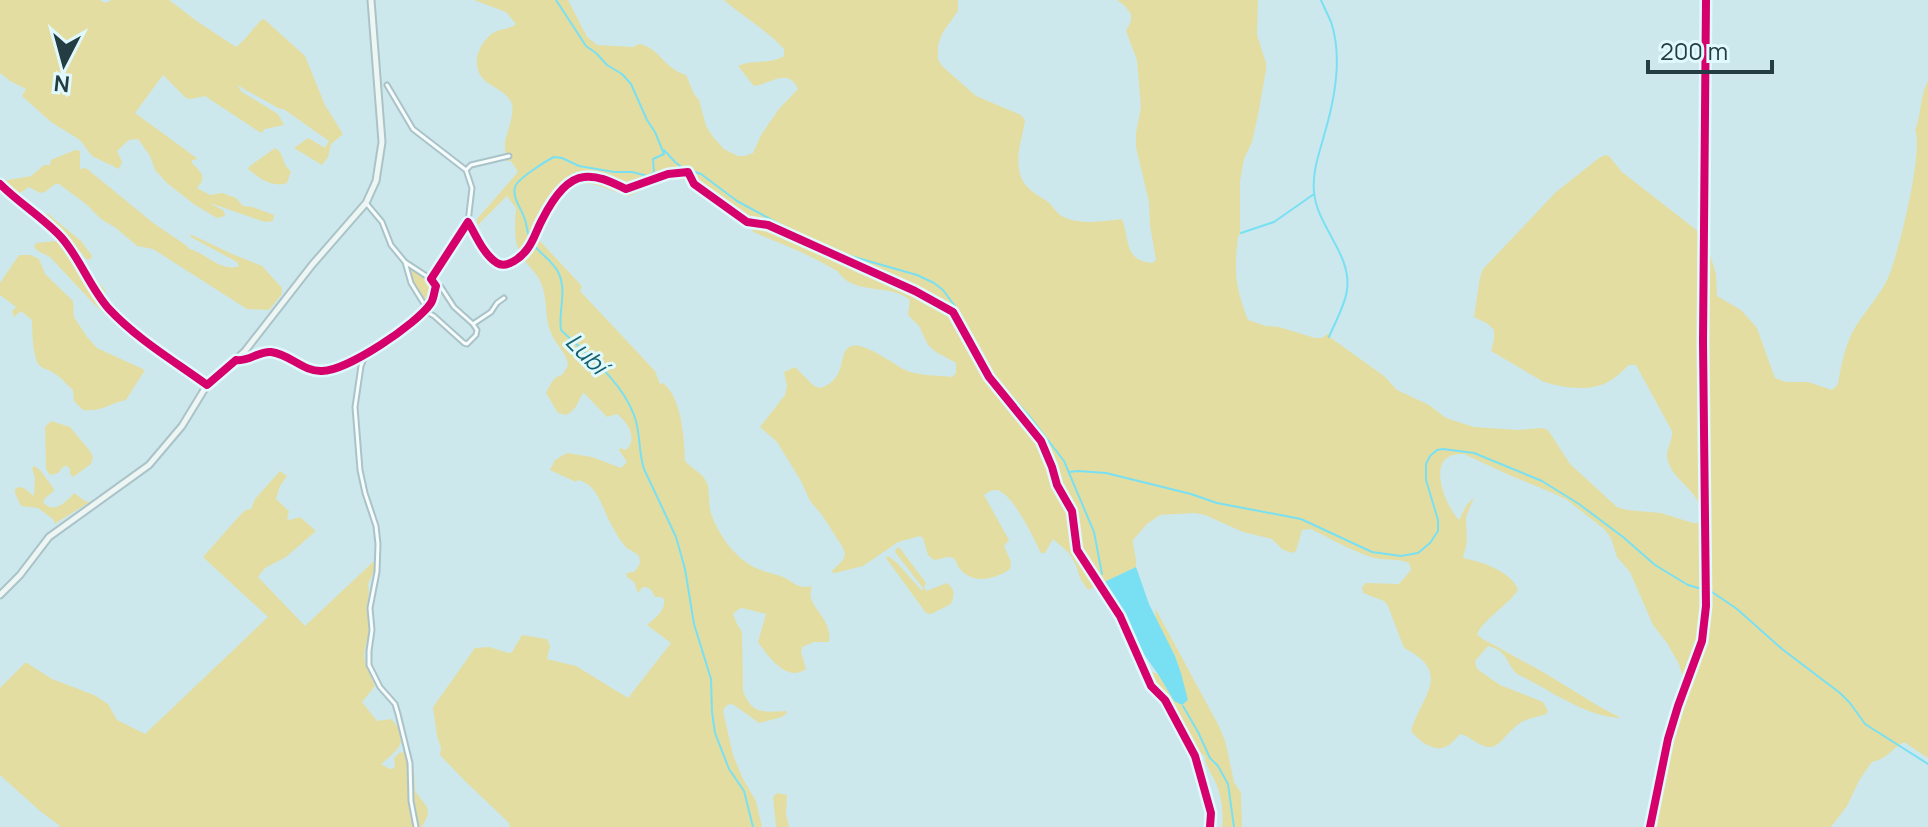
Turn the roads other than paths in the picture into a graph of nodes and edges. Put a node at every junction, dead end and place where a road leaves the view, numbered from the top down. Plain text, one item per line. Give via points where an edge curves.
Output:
1 (371, 0) edge
2 (1706, 0) edge
3 (387, 85) dead end
4 (509, 156) dead end
5 (466, 170) junction
6 (366, 203) junction
7 (468, 222) junction
8 (405, 262) junction
9 (500, 265) dead end
10 (431, 279) junction
11 (436, 286) junction
12 (504, 298) dead end
13 (425, 311) junction
14 (473, 324) junction
15 (366, 354) junction
16 (236, 360) junction
17 (0, 595) edge
18 (416, 827) edge
19 (1650, 827) edge

1 - 6 street via 382,142 376,181
2 - 19 street via 1706,606 1702,641 1668,739
3 - 5 street via 413,129
4 - 5 street
5 - 7 street via 472,195
6 - 8 street
6 - 16 street
7 - 9 street via 489,257
7 - 10 street
8 - 10 street
8 - 13 street
10 - 11 street
11 - 13 street
11 - 14 street
12 - 14 street
13 - 14 street via 467,344 476,335
13 - 15 street
15 - 16 street via 325,372 271,352
15 - 18 street via 355,407 360,470 378,544 369,665 398,714 410,763
16 - 17 street via 207,385 149,465 49,537

